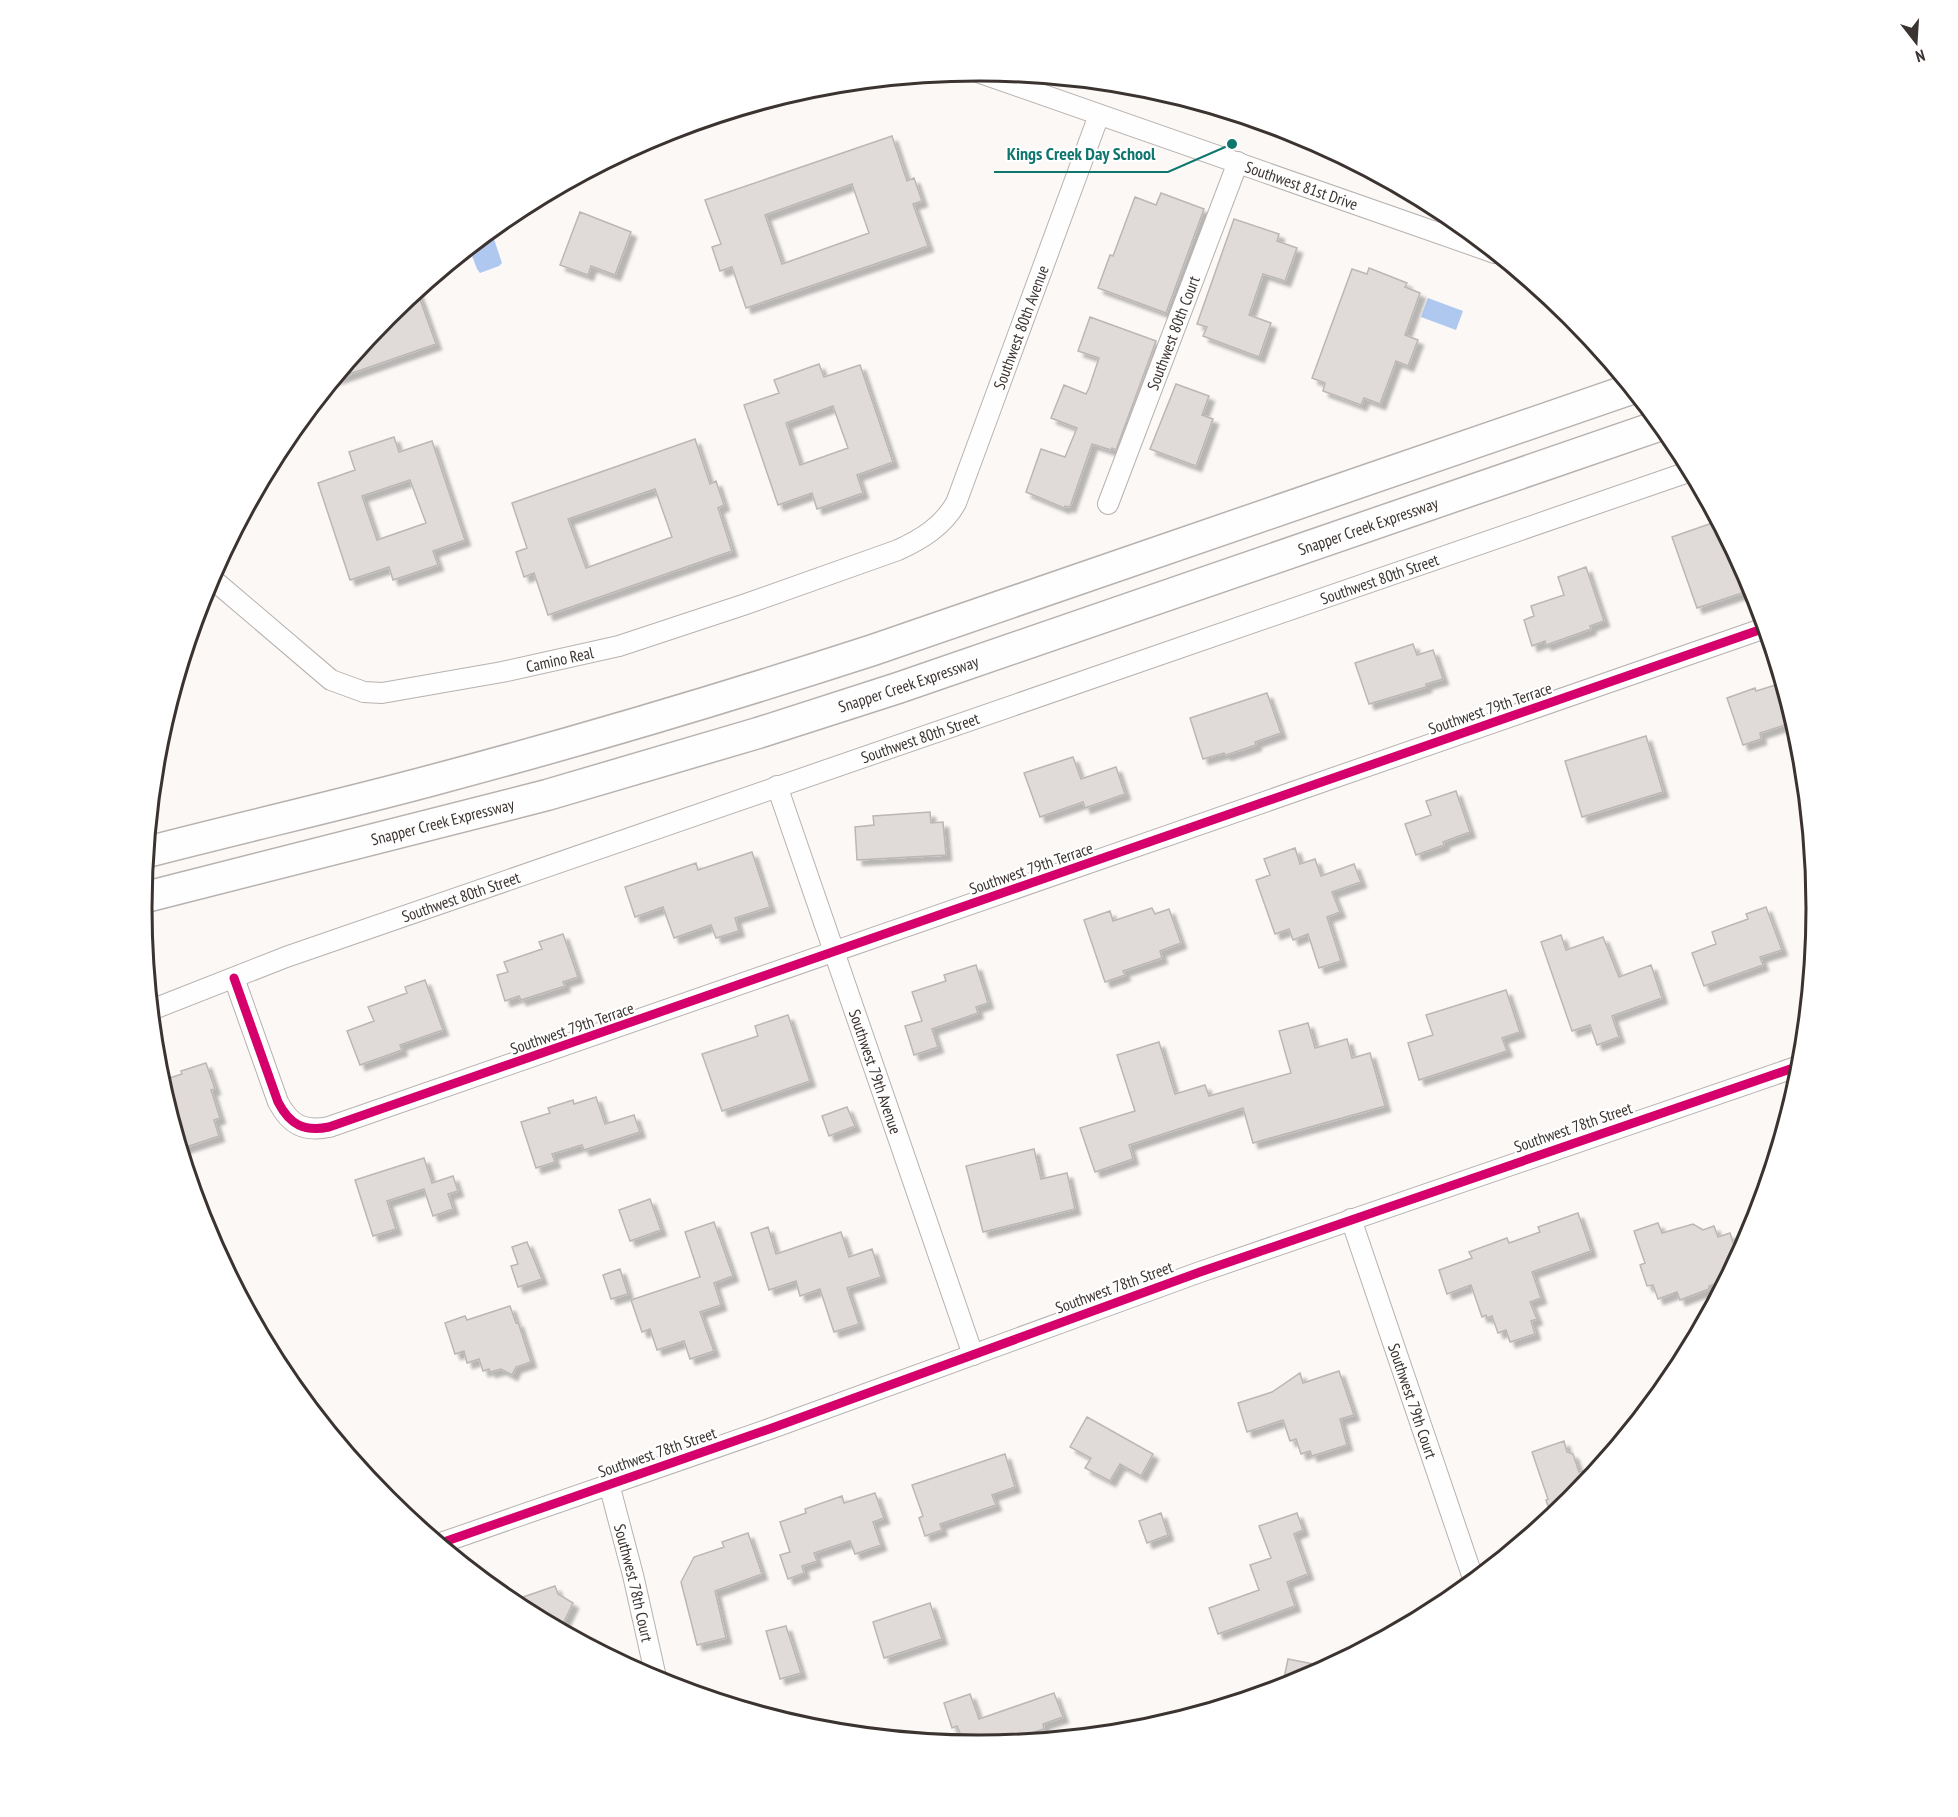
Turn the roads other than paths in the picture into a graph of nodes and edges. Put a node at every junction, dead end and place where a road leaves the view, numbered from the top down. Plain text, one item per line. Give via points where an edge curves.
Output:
1 (1006, 82) edge
2 (1099, 115) junction
3 (1238, 162) junction
4 (1455, 232) edge
5 (1624, 391) edge
6 (1652, 428) edge
7 (1683, 474) edge
8 (1108, 504) dead end
9 (931, 532) joint
10 (218, 584) edge
11 (1758, 631) edge
12 (777, 786) junction
13 (153, 850) edge
14 (152, 895) edge
15 (834, 952) junction
16 (234, 978) junction
17 (158, 1007) edge
18 (1791, 1069) edge
19 (1351, 1219) junction
20 (973, 1355) junction
21 (609, 1484) junction
22 (446, 1541) edge
23 (1471, 1573) edge
24 (654, 1669) edge

1 - 2 street, Southwest 81st Drive
2 - 3 street, Southwest 81st Drive
2 - 9 street, Southwest 80th Avenue via 956,503
3 - 4 street, Southwest 81st Drive
3 - 8 street, Southwest 80th Court
5 - 13 highway via 746,691 435,780
6 - 14 highway, Snapper Creek Expressway via 758,733 526,801
7 - 12 street, Southwest 80th Street
9 - 10 street, Camino Real via 898,550 619,646 382,693 364,692 331,680
11 - 15 street, Southwest 79th Terrace
12 - 15 street, Southwest 79th Avenue
12 - 16 street, Southwest 80th Street
15 - 16 street, Southwest 79th Terrace via 338,1125 316,1129 305,1129 288,1119 278,1102
15 - 20 street, Southwest 79th Avenue
16 - 17 street, Southwest 80th Street
18 - 19 street, Southwest 78th Street
19 - 20 street, Southwest 78th Street
19 - 23 street, Southwest 79th Court
20 - 21 street, Southwest 78th Street
21 - 22 street, Southwest 78th Street
21 - 24 street, Southwest 78th Court

